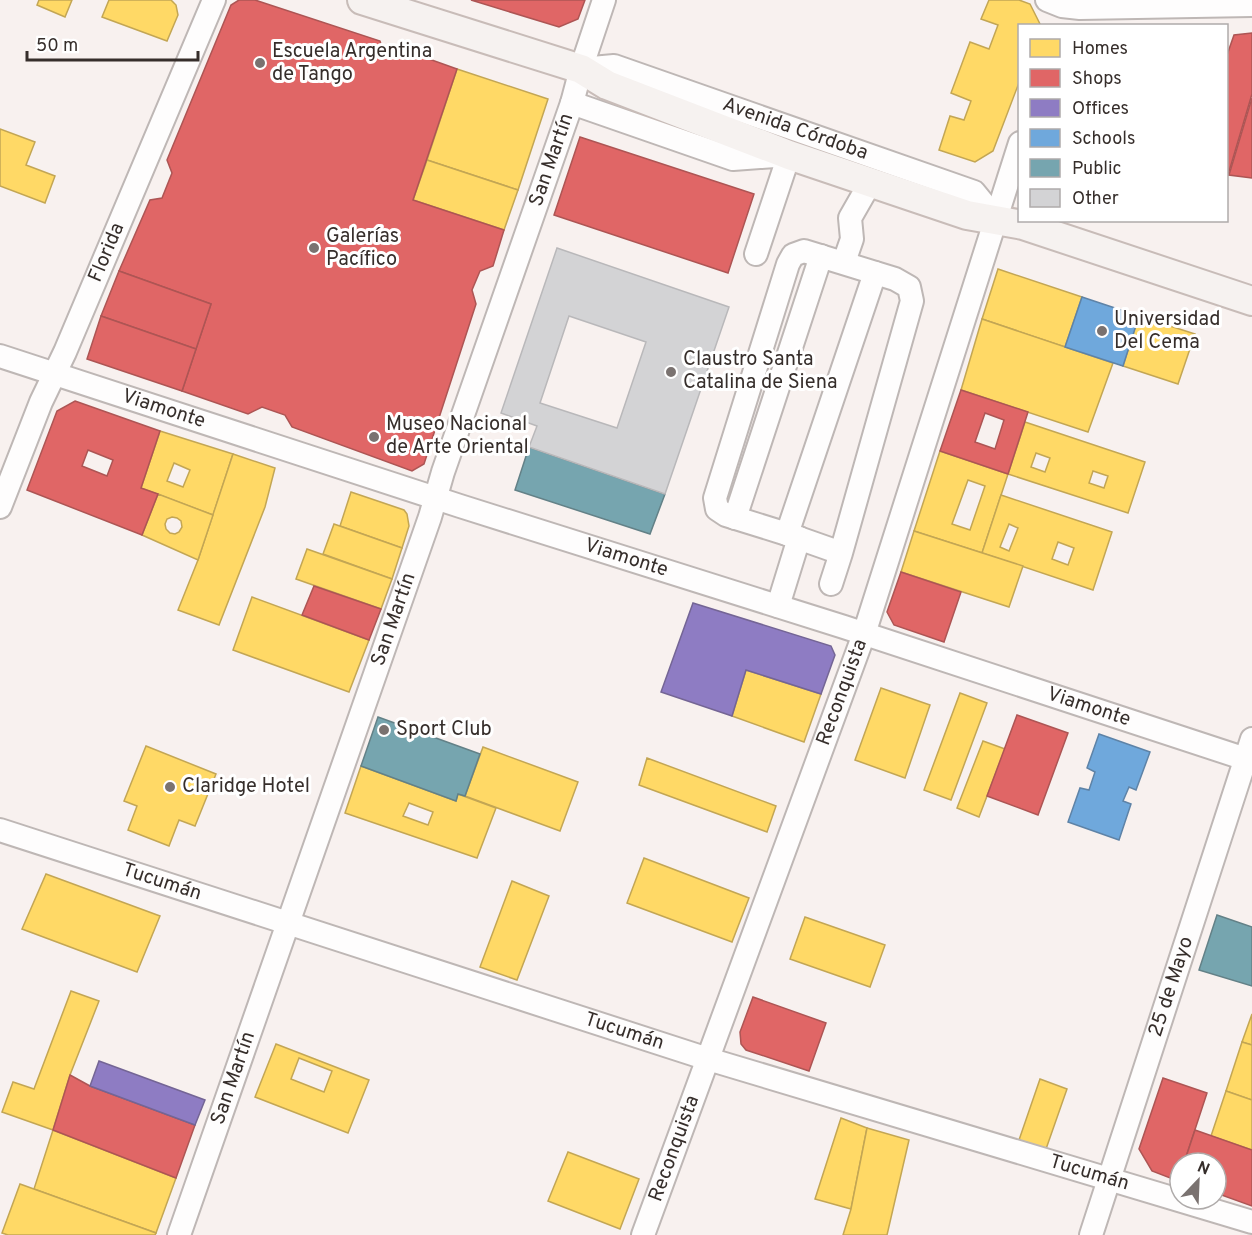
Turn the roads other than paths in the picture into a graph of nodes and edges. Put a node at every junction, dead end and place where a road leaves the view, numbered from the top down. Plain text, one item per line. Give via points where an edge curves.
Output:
1 (214, 0) edge
2 (362, 0) edge
3 (604, 0) edge
4 (1252, 5) edge
5 (1057, 8) edge
6 (581, 69) junction
7 (572, 103) junction
8 (1018, 149) edge
9 (789, 155) junction
10 (870, 183) junction
11 (996, 219) junction
12 (756, 254) dead end
13 (844, 262) junction
14 (875, 273) junction
15 (1252, 301) edge
16 (0, 356) edge
17 (54, 374) junction
18 (435, 498) junction
19 (0, 507) edge
20 (793, 536) junction
21 (841, 553) junction
22 (831, 584) dead end
23 (778, 606) junction
24 (864, 634) junction
25 (1250, 753) edge
26 (0, 830) edge
27 (288, 923) junction
28 (708, 1059) junction
29 (1110, 1180) junction
30 (1252, 1222) edge
31 (179, 1235) edge
32 (643, 1235) edge
33 (1091, 1235) edge

1 - 17 street, Florida
2 - 6 main road, Avenida Córdoba
3 - 6 street, San Martín
4 - 5 street
6 - 7 street, San Martín
6 - 9 main road, Avenida Córdoba via 607,85
6 - 11 street, Avenida Córdoba via 614,66 890,161 974,192
7 - 9 street via 733,159
7 - 18 street, San Martín
8 - 11 street, Reconquista
9 - 10 main road, Avenida Córdoba
9 - 12 street
10 - 11 main road, Avenida Córdoba via 967,215
10 - 13 street via 850,218 852,239
11 - 15 main road, Avenida Córdoba
11 - 24 street, Reconquista
13 - 14 street
13 - 20 street via 821,256 735,518
14 - 20 street
14 - 21 street via 909,287 912,301
16 - 17 street, Viamonte
17 - 18 street, Viamonte
17 - 19 street, Florida
18 - 23 street, Viamonte
18 - 27 street, San Martín
20 - 21 street
20 - 23 street
21 - 22 street
23 - 24 street, Viamonte
24 - 25 street, Viamonte
24 - 28 street, Reconquista
25 - 29 street, 25 de Mayo
26 - 27 street, Tucumán
27 - 28 street, Tucumán
27 - 31 street, San Martín
28 - 29 street, Tucumán
28 - 32 street, Reconquista
29 - 30 street, Tucumán
29 - 33 street, 25 de Mayo

